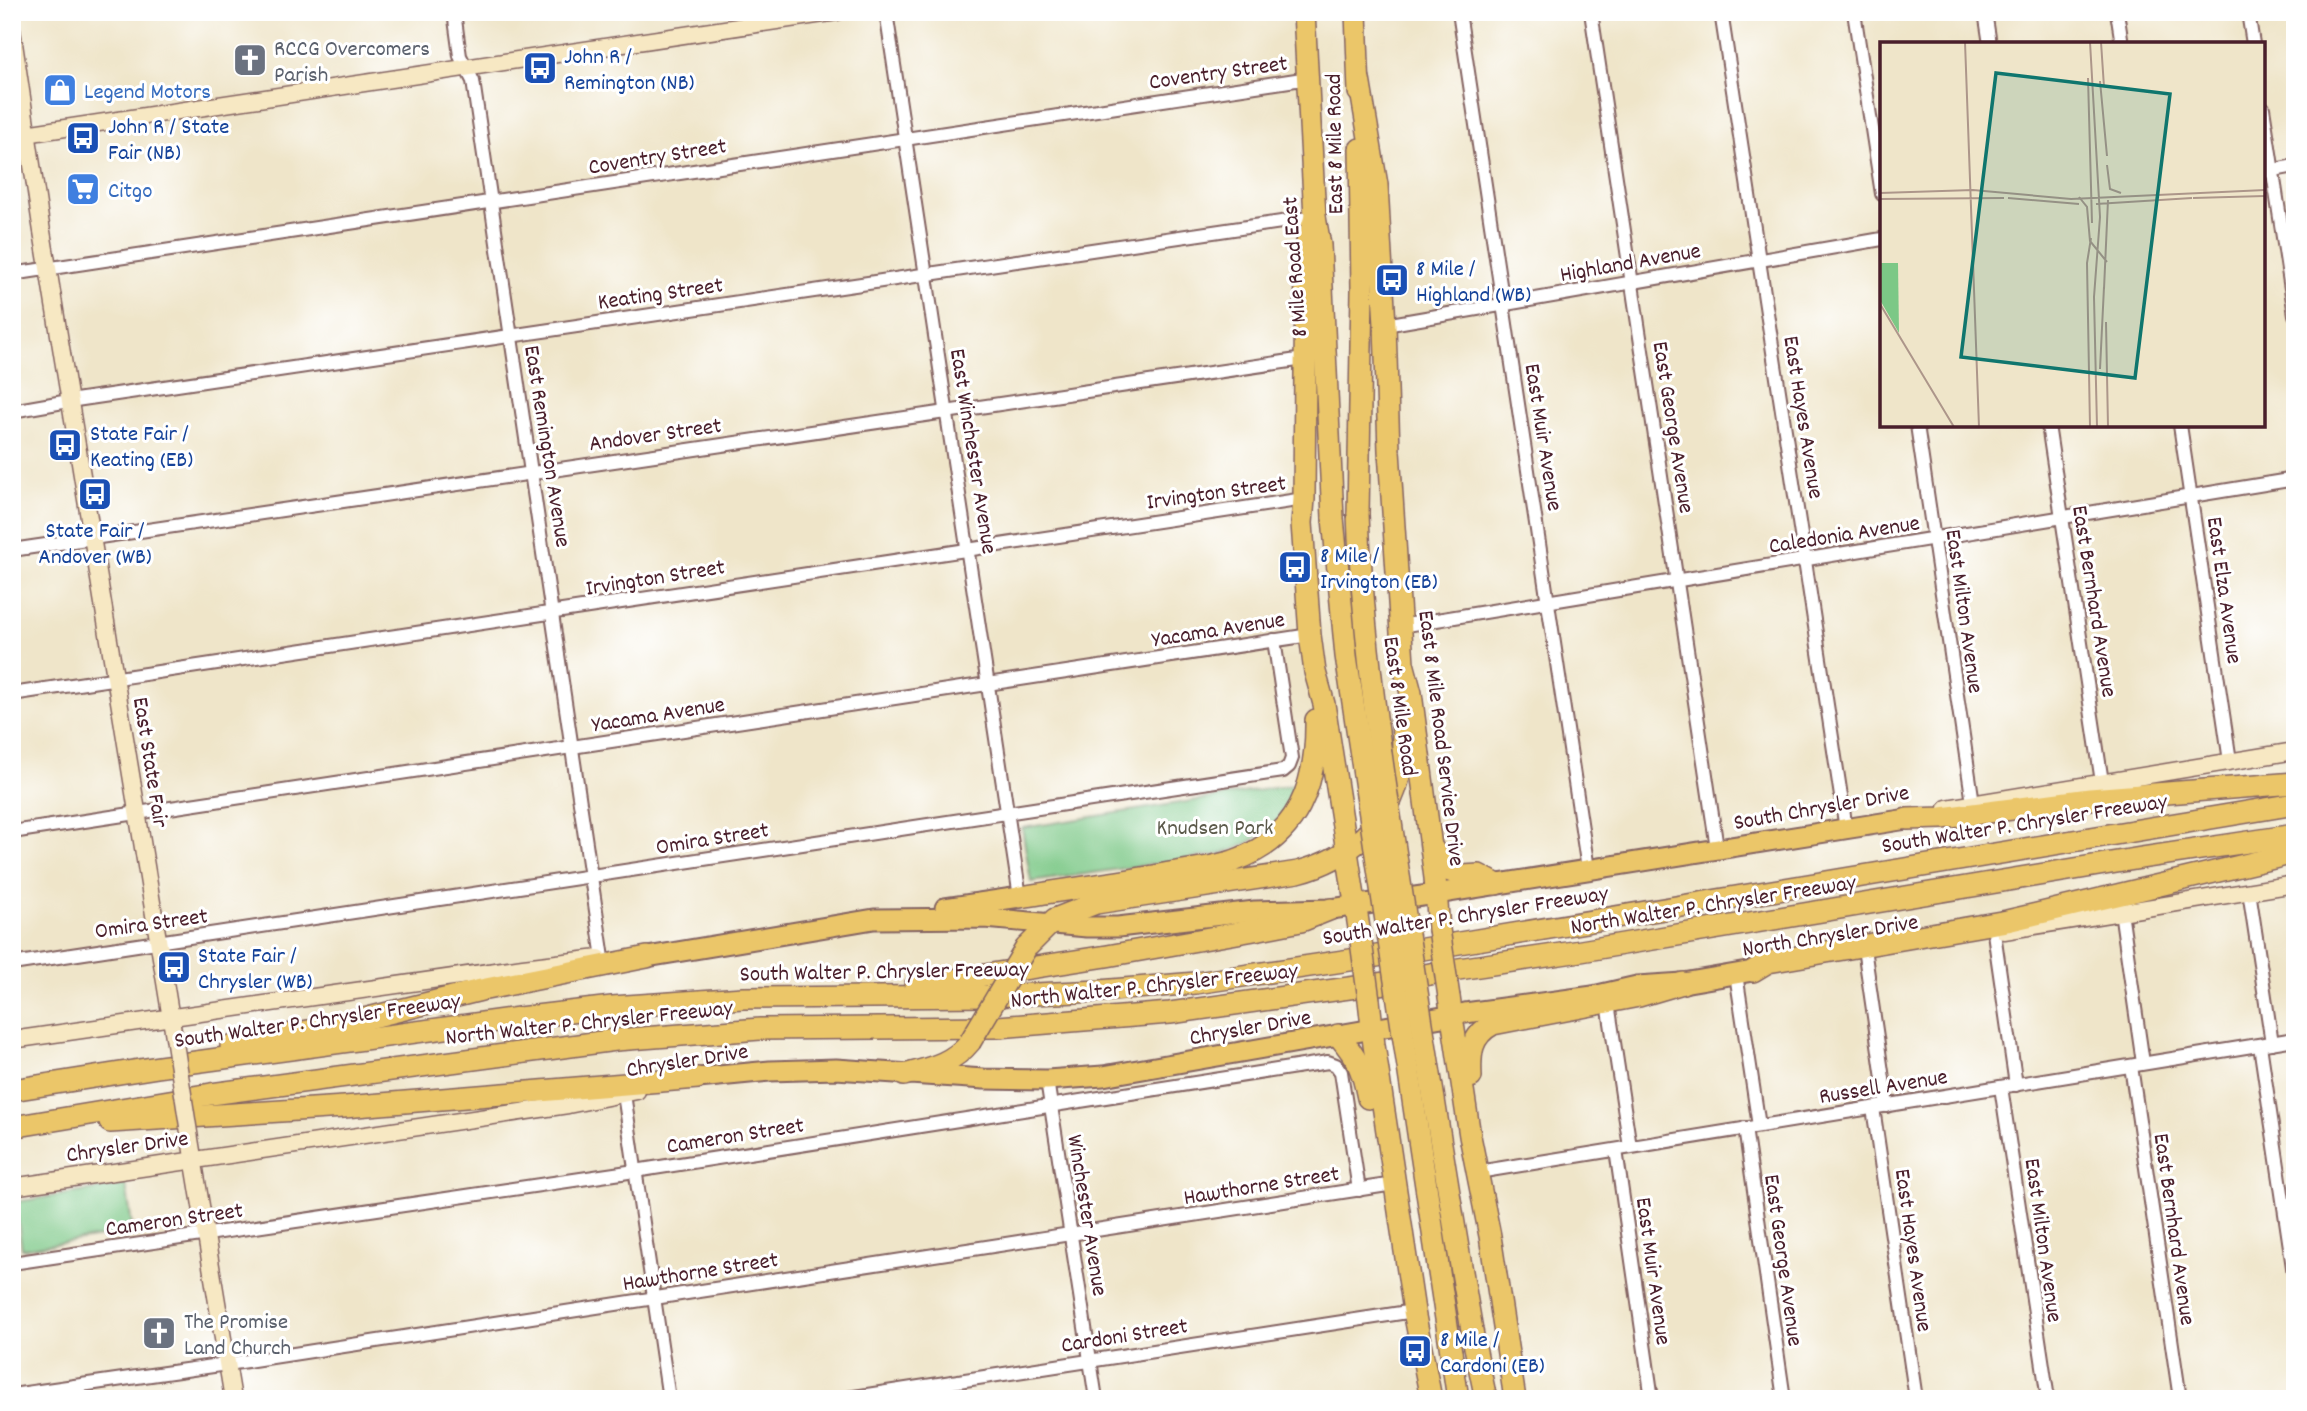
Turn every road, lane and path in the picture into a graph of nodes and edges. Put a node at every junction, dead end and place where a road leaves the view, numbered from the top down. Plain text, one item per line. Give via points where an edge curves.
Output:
1 (454, 12) edge
2 (837, 12) edge
3 (886, 12) edge
4 (1304, 12) edge
5 (1356, 12) edge
6 (1459, 12) edge
7 (1591, 12) edge
8 (1721, 12) edge
9 (1854, 12) edge
10 (1985, 12) edge
11 (2117, 12) edge
12 (2248, 12) edge
13 (12, 30) edge
14 (1990, 42) edge
15 (2122, 42) edge
16 (2253, 42) edge
17 (466, 67) junction
18 (1309, 78) junction
19 (1359, 79) junction
20 (2265, 133) edge
21 (19, 135) edge
22 (906, 138) junction
23 (2295, 166) edge
24 (2268, 171) edge
25 (1880, 181) edge
26 (490, 201) junction
27 (1315, 217) junction
28 (1880, 239) edge
29 (1760, 260) junction
30 (48, 268) junction
31 (12, 274) edge
32 (927, 274) junction
33 (1632, 282) junction
34 (1504, 305) junction
35 (2295, 315) edge
36 (1385, 325) junction
37 (511, 336) junction
38 (1304, 359) junction
39 (69, 401) junction
40 (12, 411) edge
41 (948, 412) junction
42 (1917, 427) edge
43 (2048, 427) edge
44 (2180, 427) edge
45 (532, 473) junction
46 (2295, 479) edge
47 (2190, 497) junction
48 (1304, 499) junction
49 (1333, 517) joint
50 (2062, 518) junction
51 (92, 538) junction
52 (1934, 539) junction
53 (968, 549) junction
54 (12, 550) edge
55 (1805, 560) junction
56 (1677, 582) junction
57 (1549, 602) junction
58 (553, 613) junction
59 (1400, 626) junction
60 (1310, 635) junction
61 (1274, 640) junction
62 (1403, 663) junction
63 (1314, 667) junction
64 (115, 679) junction
65 (989, 684) junction
66 (12, 694) edge
67 (572, 748) junction
68 (2295, 751) edge
69 (2230, 761) junction
70 (2102, 782) junction
71 (2295, 783) edge
72 (1973, 803) junction
73 (2295, 804) edge
74 (1008, 813) junction
75 (138, 814) junction
76 (1907, 819) junction
77 (1846, 828) junction
78 (12, 832) edge
79 (2295, 835) edge
80 (1430, 844) junction
81 (1717, 848) junction
82 (1347, 851) junction
83 (2295, 853) edge
84 (1588, 869) junction
85 (592, 877) junction
86 (1496, 884) junction
87 (2295, 884) edge
88 (2249, 891) junction
89 (1436, 894) junction
90 (1020, 897) junction
91 (1355, 905) junction
92 (1331, 909) junction
93 (2121, 911) junction
94 (874, 919) junction
95 (1050, 924) junction
96 (1994, 933) junction
97 (158, 943) junction
98 (1865, 954) junction
99 (647, 957) junction
100 (603, 958) junction
101 (12, 964) edge
102 (1445, 971) junction
103 (1744, 972) junction
104 (1683, 983) joint
105 (864, 996) junction
106 (1600, 999) junction
107 (1450, 1006) junction
108 (170, 1017) junction
109 (1372, 1029) junction
110 (1338, 1035) junction
111 (2295, 1039) edge
112 (12, 1040) edge
113 (2266, 1044) junction
114 (2137, 1065) junction
115 (158, 1068) junction
116 (904, 1075) junction
117 (698, 1077) junction
118 (1047, 1080) junction
119 (2015, 1085) junction
120 (2001, 1087) junction
121 (12, 1090) edge
122 (624, 1094) junction
123 (1051, 1105) junction
124 (1887, 1105) junction
125 (1873, 1108) junction
126 (38, 1124) junction
127 (1759, 1126) junction
128 (12, 1128) edge
129 (1745, 1128) junction
130 (1470, 1136) junction
131 (1630, 1147) junction
132 (1616, 1150) junction
133 (194, 1160) junction
134 (635, 1171) junction
135 (1478, 1172) junction
136 (1394, 1184) junction
137 (12, 1187) edge
138 (1359, 1190) junction
139 (1071, 1234) junction
140 (206, 1235) junction
141 (12, 1263) edge
142 (2295, 1282) edge
143 (654, 1298) junction
144 (1413, 1311) junction
145 (1090, 1360) junction
146 (227, 1364) junction
147 (12, 1395) edge
148 (233, 1399) edge
149 (670, 1399) edge
150 (841, 1399) edge
151 (1096, 1399) edge
152 (1431, 1399) edge
153 (1458, 1399) edge
154 (1486, 1399) edge
155 (1515, 1399) edge
156 (1652, 1399) edge
157 (1784, 1399) edge
158 (1916, 1399) edge
159 (2048, 1399) edge
160 (2180, 1399) edge

1 - 17 street, East Remington Avenue
2 - 17 main road
3 - 22 street, East Winchester Avenue
4 - 18 highway, 8 Mile Road East
5 - 19 highway, East 8 Mile Road
6 - 34 street, East Muir Avenue
7 - 33 street, East George Avenue
8 - 29 street, East Hayes Avenue
9 - 25 street
10 - 14 street
11 - 15 street
12 - 16 street
13 - 21 main road, East State Fair
17 - 21 main road
17 - 26 street, East Remington Avenue via 473,81
18 - 22 street, Coventry Street
18 - 27 highway, 8 Mile Road East
19 - 36 highway, East 8 Mile Road Service Drive via 1377,185
19 - 154 highway, East 8 Mile Road, bridge via 1358,514 1364,619 1442,1154
20 - 24 street
21 - 30 main road, East State Fair
22 - 26 street, Coventry Street
22 - 32 street, East Winchester Avenue
23 - 24 street
24 - 35 street
26 - 30 street, Coventry Street
26 - 37 street, East Remington Avenue
27 - 32 street, Keating Street
27 - 38 highway via 1306,246
27 - 49 highway, 8 Mile Road East
28 - 29 street, Highland Avenue
29 - 33 street, Highland Avenue
29 - 55 street, East Hayes Avenue
30 - 31 street, Coventry Street
30 - 39 main road, East State Fair
32 - 37 street, Keating Street
32 - 41 street, East Winchester Avenue
33 - 34 street, Highland Avenue
33 - 56 street, East George Avenue
34 - 36 street, Highland Avenue
34 - 57 street, East Muir Avenue
36 - 59 highway, East 8 Mile Road Service Drive
37 - 39 street, Keating Street
37 - 45 street, East Remington Avenue
38 - 41 street, Andover Street
38 - 48 highway
39 - 40 street, Keating Street
39 - 51 main road, East State Fair
41 - 45 street, Andover Street
41 - 53 street, East Winchester Avenue
42 - 52 street, East Milton Avenue
43 - 50 street, East Bernhard Avenue
44 - 47 street, East Elza Avenue
45 - 51 street, Andover Street
45 - 58 street, East Remington Avenue
46 - 47 street, Caledonia Avenue
47 - 50 street, Caledonia Avenue
47 - 69 street, East Elza Avenue
48 - 53 street, Irvington Street
48 - 60 highway
49 - 153 highway, East 8 Mile Road, bridge via 1346,656
50 - 52 street, Caledonia Avenue
50 - 70 street, East Bernhard Avenue
51 - 54 street, Andover Street
51 - 64 main road, East State Fair
52 - 55 street, Caledonia Avenue
52 - 72 street, East Milton Avenue
53 - 58 street, Irvington Street
53 - 65 street, East Winchester Avenue
55 - 56 street, Caledonia Avenue
55 - 77 street, East Hayes Avenue
56 - 57 street, Caledonia Avenue
56 - 81 street, East George Avenue
57 - 59 street, Caledonia Avenue
57 - 84 street, East Muir Avenue
58 - 64 street, Irvington Street
58 - 67 street, East Remington Avenue
59 - 62 highway, East 8 Mile Road Service Drive
60 - 61 street, Yacama Avenue
60 - 63 highway
61 - 65 street, Yacama Avenue
61 - 74 street, Omira Street via 1292,758 1286,769
62 - 80 highway, East 8 Mile Road Service Drive
62 - 82 highway via 1403,749 1398,782 1381,818
63 - 82 highway
63 - 90 highway via 1317,739 1311,782 1300,806 1277,835 1251,853 1218,865
64 - 66 street, Irvington Street
64 - 75 main road, East State Fair
65 - 67 street, Yacama Avenue
65 - 74 street, East Winchester Avenue
67 - 75 street, Yacama Avenue
67 - 85 street, East Remington Avenue
68 - 69 main road, South Chrysler Drive
69 - 70 main road, South Chrysler Drive
70 - 72 main road, South Chrysler Drive
71 - 76 highway
72 - 76 main road, South Chrysler Drive
73 - 105 highway, South Walter P. Chrysler Freeway via 1258,975 1099,991
74 - 85 street, Omira Street
74 - 90 street, East Winchester Avenue
75 - 78 street, Yacama Avenue
75 - 97 main road, East State Fair
76 - 77 main road, South Chrysler Drive
77 - 81 main road, South Chrysler Drive
79 - 102 highway, North Walter P. Chrysler Freeway
80 - 86 highway via 1447,870 1479,875
80 - 89 highway, East 8 Mile Road Service Drive
81 - 84 main road, South Chrysler Drive
82 - 91 highway
82 - 95 highway via 1298,872 1105,901 1074,910
83 - 103 highway via 2007,921 1768,962
84 - 86 main road, South Chrysler Drive
85 - 97 street, Omira Street
85 - 100 street, East Remington Avenue
86 - 89 main road, South Chrysler Drive
87 - 88 main road, North Chrysler Drive
88 - 93 main road, North Chrysler Drive
88 - 113 street
89 - 91 main road, South Chrysler Drive
89 - 102 highway, East 8 Mile Road Service Drive, bridge
90 - 94 main road
91 - 92 main road
91 - 109 highway, bridge
92 - 95 main road via 1255,911 1118,927
92 - 105 highway via 1260,929
93 - 96 main road, North Chrysler Drive
93 - 114 street, East Bernhard Avenue
94 - 95 main road via 985,918
94 - 99 main road
95 - 116 highway, bridge via 1026,948 962,1052 935,1067
96 - 98 main road, North Chrysler Drive
96 - 119 street
97 - 101 street, Omira Street
97 - 108 main road, East State Fair
98 - 103 main road, North Chrysler Drive
98 - 124 street
99 - 100 main road
99 - 115 highway via 187,1054
100 - 108 main road
102 - 107 highway, East 8 Mile Road Service Drive, bridge
102 - 126 highway, North Walter P. Chrysler Freeway via 1276,1000 1119,1018 998,1027 760,1029 615,1040 211,1094
103 - 104 main road, North Chrysler Drive
103 - 127 street
104 - 106 highway via 1639,996
105 - 115 highway, South Walter P. Chrysler Freeway via 612,1007
106 - 107 main road
106 - 130 highway via 1482,1030 1470,1052
106 - 131 street
107 - 109 main road
107 - 130 highway, East 8 Mile Road Service Drive
108 - 112 main road
108 - 133 main road, East State Fair, bridge
109 - 110 main road, Chrysler Drive
109 - 136 highway
110 - 118 main road, Chrysler Drive via 1103,1076
110 - 136 highway via 1362,1070 1383,1167
111 - 113 street, Russell Avenue
113 - 114 street, Russell Avenue
113 - 142 street
114 - 119 street, Russell Avenue
114 - 160 street, East Bernhard Avenue
115 - 121 highway, South Walter P. Chrysler Freeway
116 - 117 main road, Chrysler Drive via 836,1069
116 - 118 main road, Chrysler Drive
117 - 122 main road, Chrysler Drive
117 - 126 highway via 192,1117
118 - 123 street, Winchester Avenue
119 - 120 street, Russell Avenue
120 - 124 street, Russell Avenue
120 - 159 street, East Milton Avenue
122 - 133 main road, Chrysler Drive
122 - 134 street
123 - 134 street, Cameron Street
123 - 138 street, Cameron Street via 1332,1063 1341,1072
123 - 139 street, Winchester Avenue
124 - 125 street, Russell Avenue
125 - 127 street, Russell Avenue
125 - 158 street, East Hayes Avenue
126 - 128 highway, North Walter P. Chrysler Freeway
127 - 129 street, Russell Avenue
129 - 131 street, Russell Avenue
129 - 157 street, East George Avenue
130 - 135 highway, East 8 Mile Road Service Drive
131 - 132 street, Russell Avenue
132 - 135 street, Russell Avenue
132 - 156 street, East Muir Avenue
133 - 137 main road, Chrysler Drive
133 - 140 main road, East State Fair
134 - 140 street, Cameron Street
134 - 143 street
135 - 155 highway, East 8 Mile Road Service Drive
136 - 138 street, Hawthorne Street
136 - 144 highway
138 - 139 street, Hawthorne Street
139 - 143 street, Hawthorne Street
139 - 145 street, Winchester Avenue
140 - 141 street, Cameron Street
140 - 146 main road, East State Fair
143 - 146 street, Hawthorne Street
143 - 149 street
144 - 145 street, Cardoni Street
144 - 152 highway
145 - 150 street, Cardoni Street
145 - 151 street, Winchester Avenue
146 - 147 street, Hawthorne Street
146 - 148 main road, East State Fair

